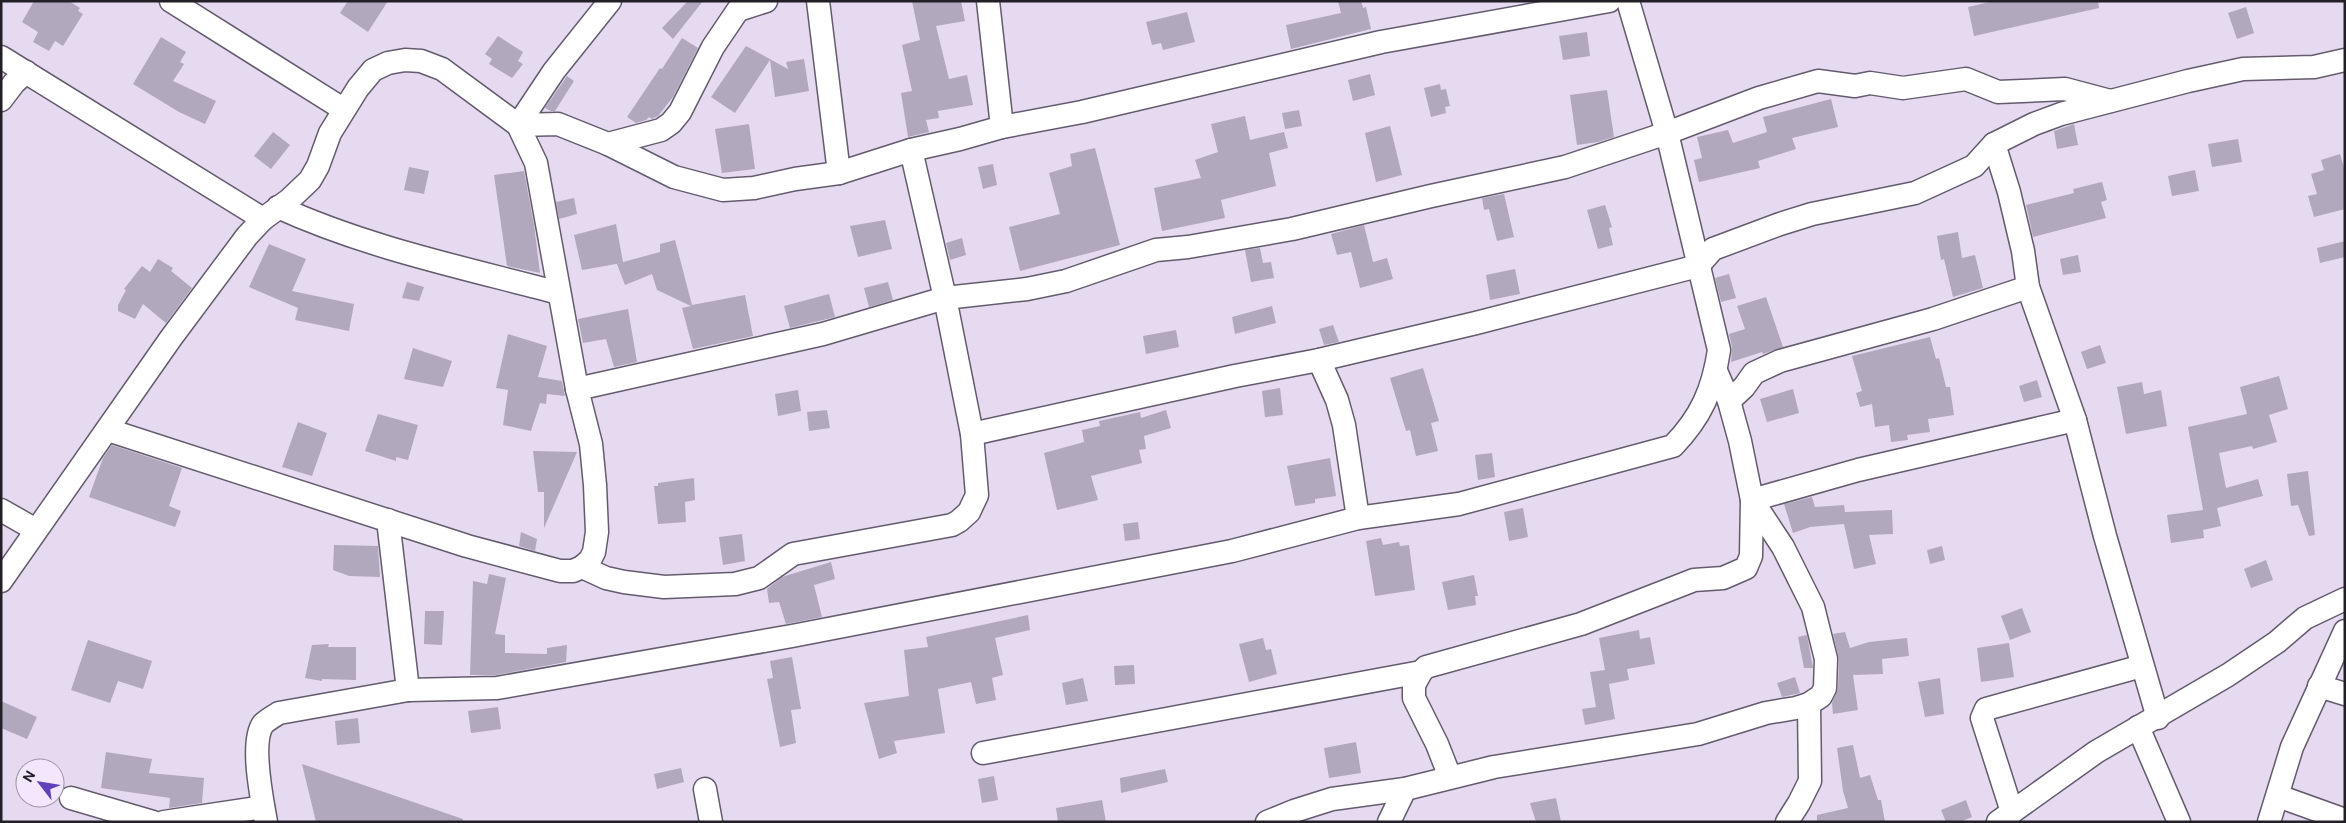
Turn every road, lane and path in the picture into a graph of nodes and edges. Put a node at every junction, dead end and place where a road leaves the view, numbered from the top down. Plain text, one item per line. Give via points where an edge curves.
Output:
1 (171, 1) edge
2 (610, 1) edge
3 (766, 1) edge
4 (818, 1) edge
5 (988, 1) edge
6 (1609, 1) edge
7 (1628, 1) edge
8 (1, 57) edge
9 (2345, 60) edge
10 (26, 72) junction
11 (1, 100) edge
12 (2110, 101) junction
13 (344, 109) junction
14 (518, 125) junction
15 (1002, 127) junction
16 (1667, 133) junction
17 (608, 144) junction
18 (1994, 144) junction
19 (910, 150) junction
20 (839, 173) junction
21 (270, 213) junction
22 (1698, 266) junction
23 (2028, 287) junction
24 (560, 293) junction
25 (945, 298) junction
26 (1319, 360) junction
27 (1716, 371) junction
28 (577, 389) junction
29 (1729, 401) junction
30 (2075, 420) junction
31 (108, 430) junction
32 (972, 434) junction
33 (1752, 500) junction
34 (1, 510) edge
35 (1358, 518) junction
36 (388, 520) junction
37 (36, 530) junction
38 (582, 567) junction
39 (1, 581) edge
40 (2345, 600) edge
41 (2345, 631) edge
42 (2142, 666) junction
43 (1421, 672) junction
44 (2320, 686) junction
45 (408, 690) junction
46 (2345, 694) edge
47 (1809, 704) junction
48 (2158, 718) junction
49 (2138, 727) junction
50 (983, 753) dead end
51 (1450, 777) junction
52 (1405, 788) junction
53 (705, 789) dead end
54 (2278, 796) junction
55 (72, 798) dead end
56 (264, 814) edge
57 (2005, 817) edge
58 (2345, 820) edge
59 (153, 822) edge
60 (164, 822) edge
61 (711, 822) edge
62 (1267, 822) edge
63 (1389, 822) edge
64 (1786, 822) edge
65 (2179, 822) edge
66 (2269, 822) edge

1 - 13 street
2 - 14 street via 554,71
3 - 17 street via 738,10 713,47 680,112 671,123 660,130
4 - 20 street
5 - 15 street
6 - 15 street via 1381,42 1082,112
7 - 16 street
8 - 10 street
9 - 12 street via 2314,67 2243,69
10 - 11 street
10 - 21 street
12 - 16 street via 2065,89 1998,92 1966,79 1903,88 1870,82 1855,86 1818,81 1759,98
12 - 18 street via 2034,124
13 - 14 street via 373,70 388,63 421,61 442,69
13 - 21 street via 310,180
14 - 17 street via 558,124
14 - 24 street via 536,163
15 - 19 street
16 - 22 street
16 - 25 street via 1565,167 1292,229 1156,250 1049,285
17 - 20 street via 674,177 723,190 754,188
18 - 22 street via 1974,166 1915,192 1780,224 1713,249
18 - 23 street via 2009,192
19 - 20 street
19 - 25 street
21 - 24 street
21 - 31 street via 246,236
22 - 26 street
22 - 27 street via 1719,350
23 - 29 street via 1933,319 1780,361 1754,373
23 - 30 street
24 - 28 street
25 - 28 street via 823,334
25 - 32 street
26 - 32 street
26 - 35 street via 1344,425
27 - 29 street
27 - 35 street via 1704,406 1691,428 1673,446 1459,504
28 - 38 street via 591,444 597,523 594,552
29 - 33 street
30 - 33 street via 1858,470
30 - 42 street
31 - 36 street
31 - 37 street
32 - 38 street via 977,495 969,512 952,524 793,554 758,578 735,584 664,587 606,578
33 - 43 street via 1751,556 1746,568 1723,578 1694,580 1581,624 1436,663
33 - 47 street via 1783,547 1813,607 1826,659 1826,679 1821,696
34 - 37 street
35 - 45 street via 1232,551 792,636 497,688
36 - 38 street via 560,571
36 - 45 street
37 - 39 street
40 - 48 street via 2305,618 2236,670
41 - 44 street
42 - 48 street
42 - 57 street via 1986,709 1982,718
43 - 50 street
43 - 51 street via 1414,685 1414,698
44 - 46 street
44 - 54 street via 2292,747
45 - 56 street via 279,713 264,723 258,734 258,748
47 - 51 street via 1766,713 1698,734
47 - 64 street via 1810,781
48 - 49 street
49 - 57 street via 2096,752
49 - 65 street
51 - 52 street
52 - 62 street via 1332,799
52 - 63 street
53 - 61 street
54 - 58 street
54 - 66 street
55 - 59 street
56 - 60 street

